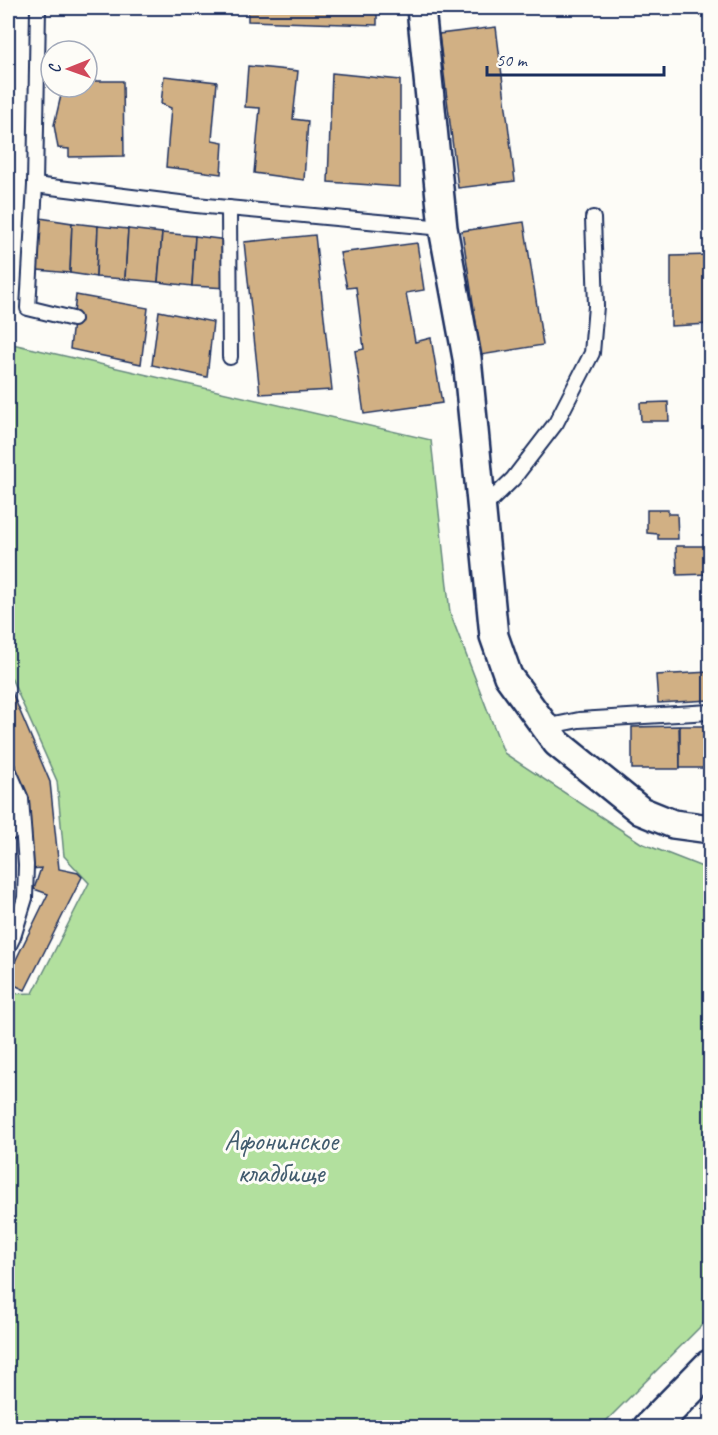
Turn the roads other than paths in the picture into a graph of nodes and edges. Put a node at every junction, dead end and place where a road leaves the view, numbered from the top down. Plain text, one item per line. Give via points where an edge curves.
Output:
1 (38, 8) edge
2 (421, 8) edge
3 (35, 185) junction
4 (229, 208) junction
5 (593, 218) dead end
6 (443, 228) junction
7 (73, 319) dead end
8 (230, 357) dead end
9 (481, 510) junction
10 (711, 712) edge
11 (545, 727) junction
12 (8, 769) edge
13 (23, 828) junction
14 (711, 829) edge
15 (8, 833) edge
16 (8, 946) edge
17 (711, 1368) edge
18 (650, 1428) edge

1 - 3 lane
2 - 6 street
3 - 4 lane
3 - 7 lane via 28,308
4 - 6 lane
4 - 8 lane
5 - 9 lane via 596,306 592,353 556,423 513,479
6 - 9 street via 467,358
9 - 11 street via 494,636 508,676
10 - 11 lane via 579,720
11 - 14 street via 557,743 641,811 673,824
12 - 13 lane via 21,800
13 - 15 lane
13 - 16 lane via 25,898
17 - 18 street

